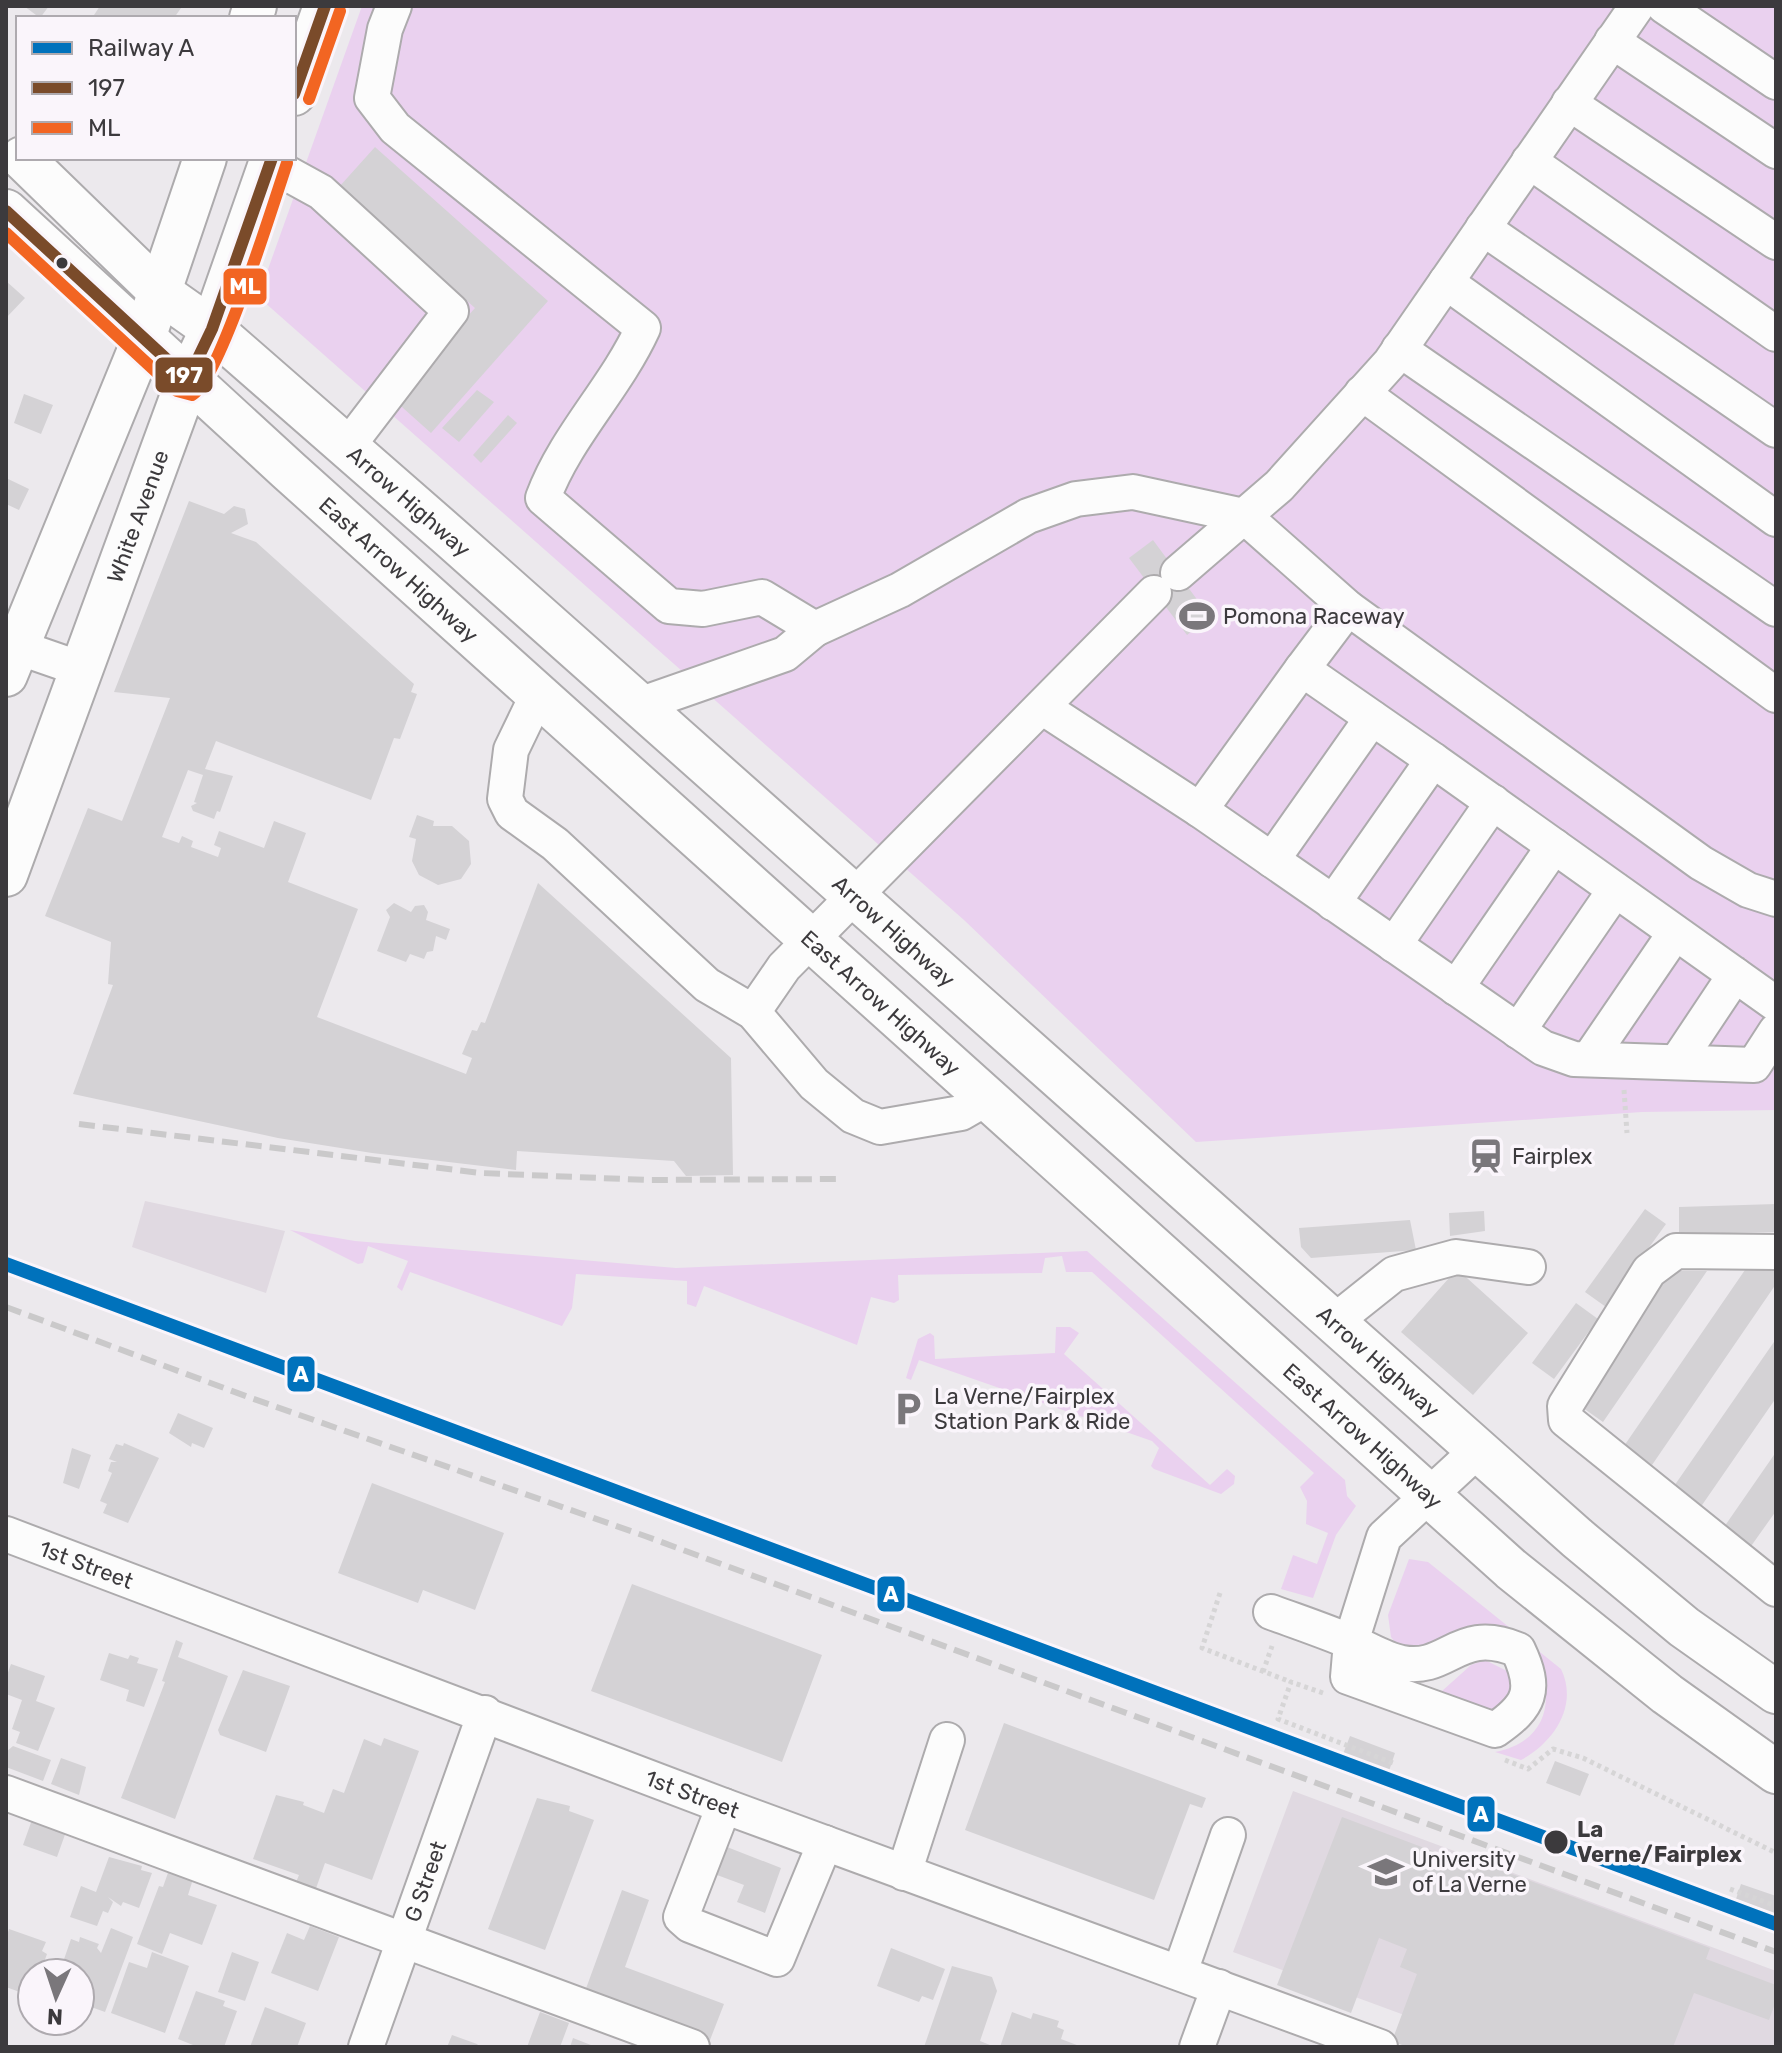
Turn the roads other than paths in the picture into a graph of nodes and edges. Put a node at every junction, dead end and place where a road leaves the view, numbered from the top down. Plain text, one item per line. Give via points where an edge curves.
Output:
1 (325, 6) edge
2 (394, 6) edge
3 (1637, 6) edge
4 (1664, 6) edge
5 (1612, 41) junction
6 (1776, 82) edge
7 (296, 88) edge
8 (1569, 103) junction
9 (1776, 151) edge
10 (24, 160) edge
11 (204, 160) edge
12 (271, 161) edge
13 (1529, 161) junction
14 (6, 211) edge
15 (1483, 228) junction
16 (1776, 242) edge
17 (1446, 282) junction
18 (161, 293) junction
19 (212, 329) junction
20 (1776, 334) edge
21 (144, 338) junction
22 (1399, 349) junction
23 (188, 379) junction
24 (1362, 393) junction
25 (1776, 430) edge
26 (347, 447) junction
27 (1244, 516) junction
28 (1776, 519) edge
29 (1348, 608) junction
30 (1776, 609) edge
31 (815, 629) junction
32 (9, 655) edge
33 (81, 669) junction
34 (1302, 669) junction
35 (538, 694) junction
36 (1776, 695) edge
37 (639, 705) junction
38 (1042, 707) junction
39 (1372, 718) junction
40 (1433, 760) junction
41 (1493, 802) junction
42 (1200, 810) junction
43 (1554, 846) junction
44 (1272, 860) junction
45 (6, 875) edge
46 (1615, 890) junction
47 (854, 897) junction
48 (1776, 899) edge
49 (1333, 903) junction
50 (1675, 933) junction
51 (813, 941) junction
52 (1394, 945) junction
53 (1735, 975) junction
54 (1456, 988) junction
55 (1776, 1004) edge
56 (753, 1012) junction
57 (1518, 1031) junction
58 (1776, 1031) edge
59 (1605, 1059) junction
60 (1677, 1062) junction
61 (987, 1098) junction
62 (1776, 1252) edge
63 (1528, 1267) dead end
64 (1335, 1321) junction
65 (1479, 1449) junction
66 (1430, 1497) junction
67 (6, 1534) edge
68 (1776, 1589) edge
69 (1271, 1612) dead end
70 (1351, 1642) junction
71 (1776, 1692) edge
72 (485, 1713) junction
73 (947, 1740) dead end
74 (1776, 1772) edge
75 (6, 1793) edge
76 (724, 1806) junction
77 (1228, 1835) dead end
78 (825, 1843) junction
79 (904, 1873) junction
80 (403, 1941) junction
81 (1180, 1972) junction
82 (1219, 1987) junction
83 (366, 2047) edge
84 (692, 2047) edge
85 (1197, 2047) edge
86 (1380, 2047) edge

1 - 7 main road
2 - 31 street via 372,98 395,128 643,328 627,363 556,463 543,498 669,606 703,609 762,597
3 - 5 street
4 - 6 street
5 - 8 street
5 - 9 street
8 - 13 street
8 - 16 street
10 - 18 main road, Arrow Highway
11 - 18 main road
12 - 19 main road, White Avenue
12 - 26 street via 321,192 451,311
13 - 15 street
13 - 20 street
14 - 21 main road, East Arrow Highway
15 - 17 street
15 - 25 street
17 - 22 street
17 - 28 street
18 - 19 main road, Arrow Highway
18 - 21 main road
19 - 23 main road, White Avenue
19 - 26 main road, Arrow Highway
21 - 23 main road, East Arrow Highway
21 - 32 main road
22 - 24 street
22 - 30 street
23 - 33 main road, White Avenue
23 - 35 main road, East Arrow Highway
24 - 27 street via 1279,486
24 - 36 street
26 - 37 main road, Arrow Highway
27 - 29 street
27 - 31 street via 1133,492 1076,499 1028,516 900,590
27 - 38 street via 1166,583
29 - 34 street
29 - 48 street via 1701,863 1748,890
31 - 37 street via 785,654
32 - 33 street
33 - 45 main road, White Avenue
34 - 39 street
34 - 42 street
35 - 51 main road, East Arrow Highway
35 - 56 street via 511,750 505,799 512,813 555,844 707,985
37 - 47 main road, Arrow Highway
38 - 42 street
38 - 47 street
39 - 40 street
39 - 44 street
40 - 41 street
40 - 49 street
41 - 43 street
41 - 52 street
42 - 44 street
43 - 46 street
43 - 54 street
44 - 49 street
46 - 50 street
46 - 57 street
47 - 51 street
47 - 64 main road, Arrow Highway
49 - 52 street
50 - 53 street
50 - 59 street
51 - 56 street via 784,967
51 - 61 main road, East Arrow Highway
52 - 54 street
53 - 55 street
53 - 60 street
54 - 57 street
56 - 61 street via 814,1084 853,1116 880,1127 961,1113
57 - 59 street via 1543,1048 1574,1059
58 - 60 street via 1754,1065
59 - 60 street
61 - 66 main road, East Arrow Highway
62 - 68 street via 1676,1251 1649,1271 1565,1406 1566,1420
63 - 64 street via 1456,1257 1394,1274
64 - 65 main road, Arrow Highway
65 - 66 street
65 - 71 main road, Arrow Highway via 1684,1627
66 - 70 street via 1384,1537
66 - 74 main road, East Arrow Highway via 1667,1694
67 - 72 street, 1st Street
69 - 70 street
70 - 70 street via 1348,1677 1495,1730 1520,1714 1527,1696 1530,1674 1518,1650 1499,1642 1472,1642 1422,1664 1400,1663
72 - 76 street, 1st Street
72 - 80 street, G Street
73 - 79 street
75 - 80 street
76 - 78 street, 1st Street
76 - 78 street via 681,1917 777,1959
77 - 81 street
78 - 79 street, 1st Street
79 - 81 street, 1st Street
80 - 83 street, G Street
80 - 84 street
81 - 82 street, 1st Street
82 - 85 street
82 - 86 street, 1st Street

